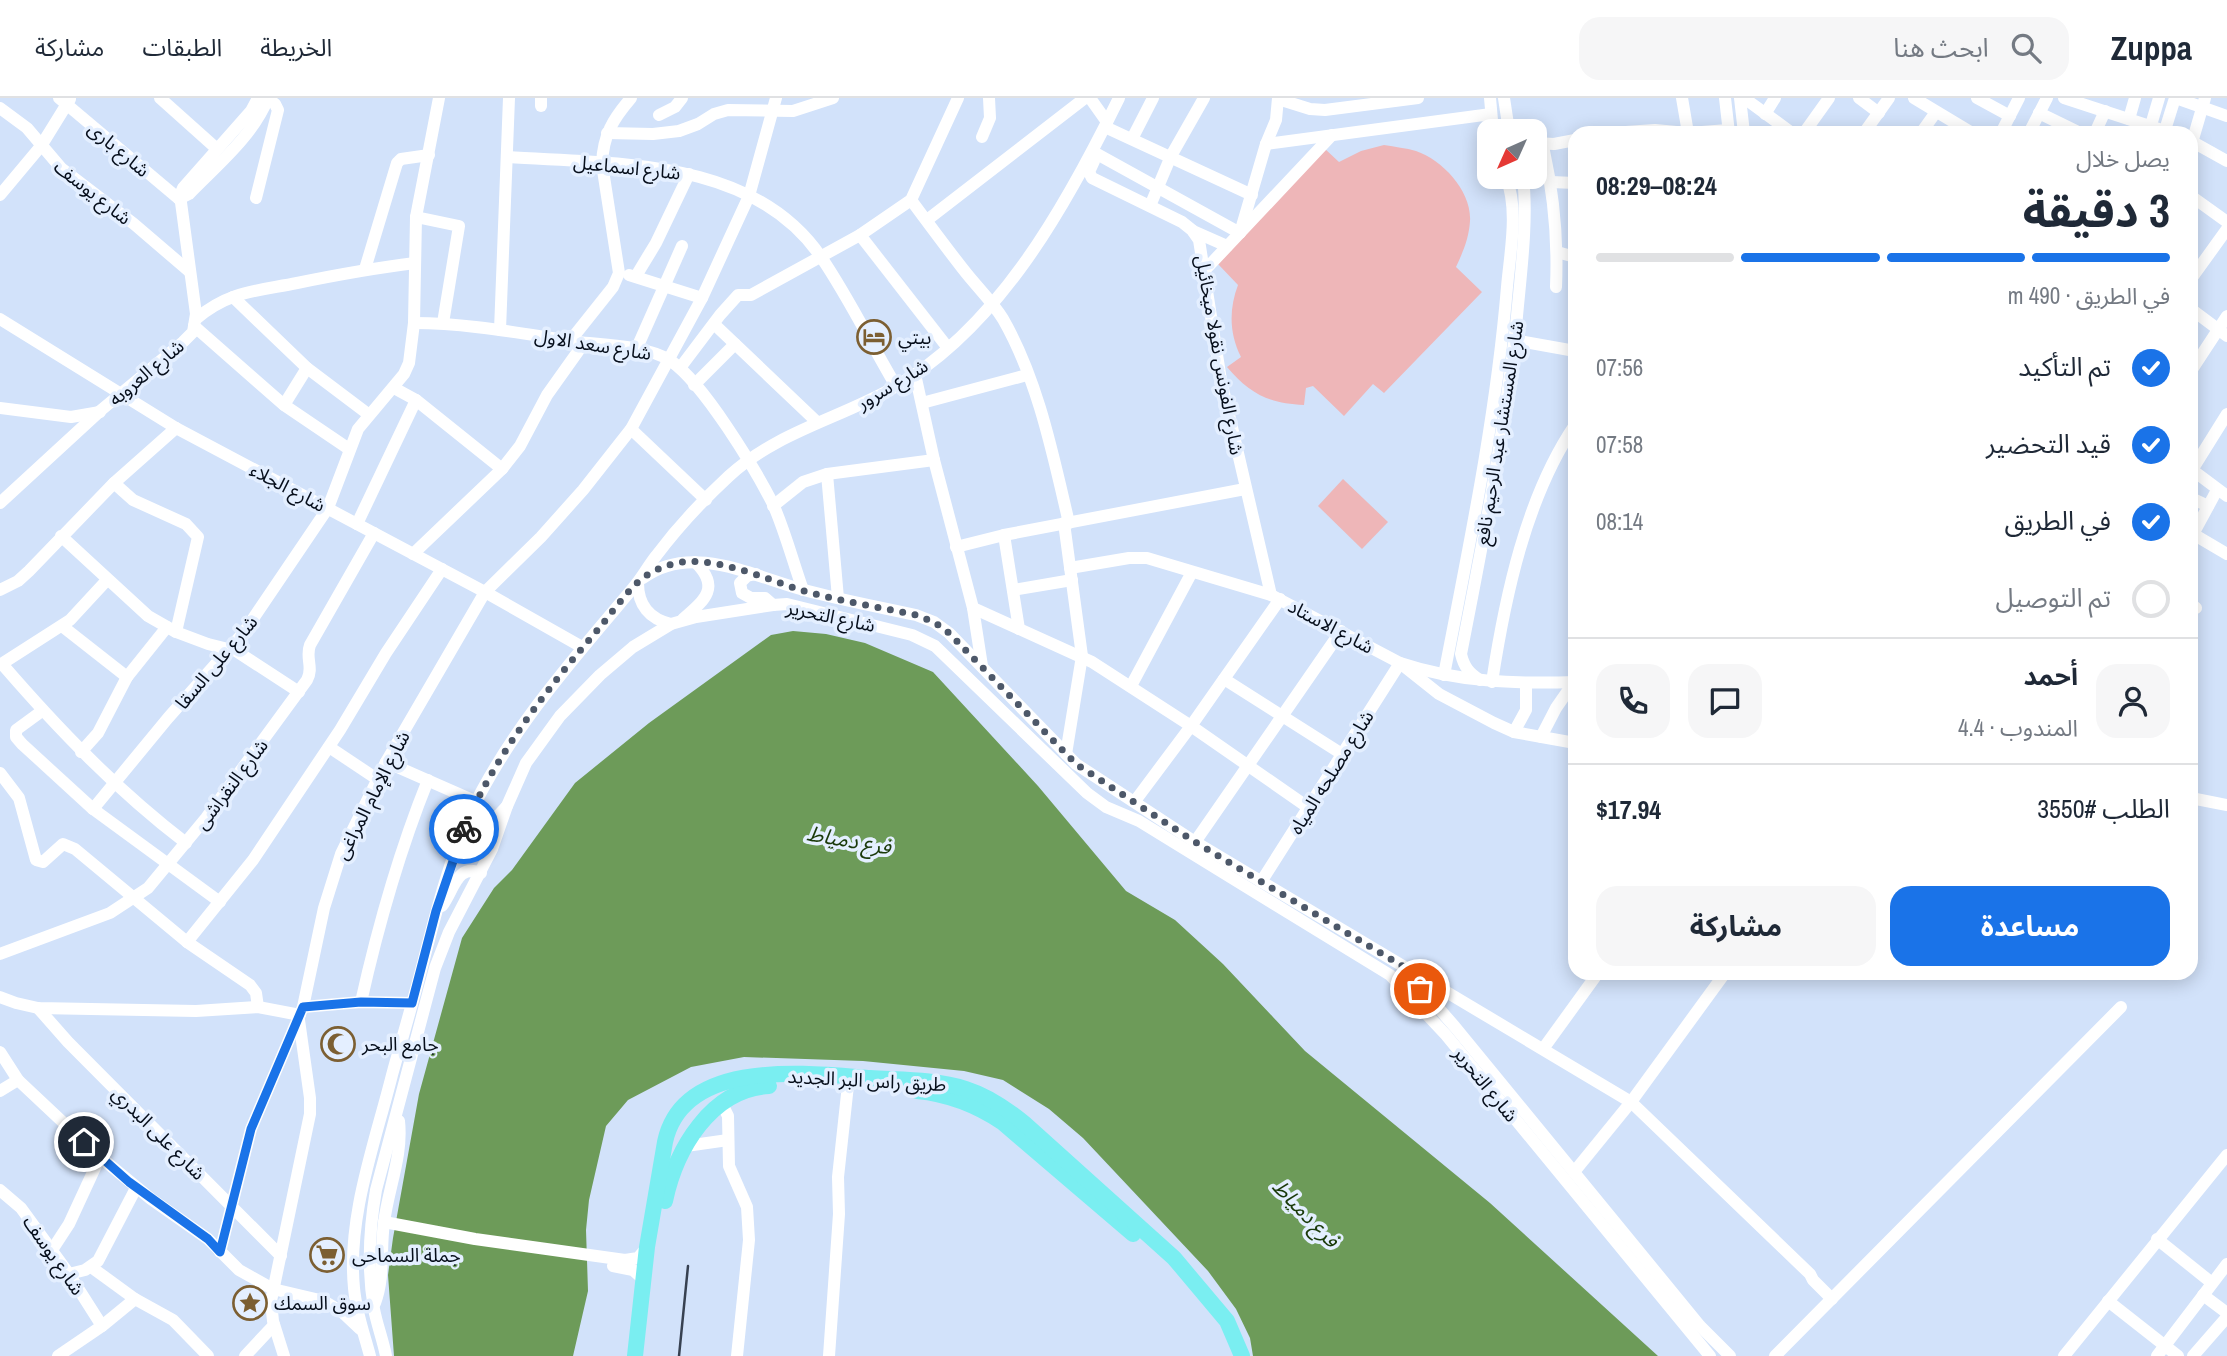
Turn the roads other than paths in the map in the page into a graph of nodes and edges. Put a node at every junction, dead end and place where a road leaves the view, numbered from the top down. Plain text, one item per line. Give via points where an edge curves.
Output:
1 (160, 98) edge
2 (258, 98) edge
3 (267, 98) edge
4 (439, 98) edge
5 (509, 98) edge
6 (631, 98) edge
7 (681, 98) edge
8 (776, 98) edge
9 (833, 98) edge
10 (958, 98) edge
11 (989, 98) edge
12 (1088, 98) edge
13 (1119, 98) edge
14 (1153, 98) edge
15 (1205, 98) edge
16 (1357, 98) edge
17 (1490, 98) edge
18 (1504, 98) edge
19 (1682, 98) edge
20 (1725, 98) edge
21 (1742, 98) edge
22 (1775, 98) edge
23 (1829, 98) edge
24 (1859, 98) edge
25 (1889, 98) edge
26 (1914, 98) edge
27 (1977, 98) edge
28 (2019, 98) edge
29 (2047, 98) edge
30 (2064, 98) edge
31 (2135, 98) edge
32 (2159, 98) edge
33 (2175, 98) edge
34 (1278, 99) edge
35 (1411, 99) edge
36 (65, 100) edge
37 (2203, 102) edge
38 (1370, 104) junction
39 (0, 108) edge
40 (1333, 109) junction
41 (1936, 111) junction
42 (2105, 111) junction
43 (771, 112) junction
44 (2039, 113) junction
45 (1491, 114) junction
46 (1765, 114) junction
47 (659, 115) dead end
48 (2010, 116) junction
49 (2227, 116) edge
50 (1875, 117) junction
51 (1492, 119) edge
52 (1507, 119) edge
53 (1408, 125) junction
54 (1687, 126) edge
55 (1728, 126) edge
56 (1744, 126) edge
57 (1782, 126) edge
58 (1809, 126) edge
59 (1869, 126) edge
60 (1881, 126) edge
61 (1926, 126) edge
62 (1961, 126) edge
63 (2005, 126) edge
64 (2032, 126) edge
65 (2066, 126) edge
66 (2098, 126) edge
67 (2145, 126) edge
68 (2149, 126) edge
69 (2151, 126) edge
70 (2152, 126) edge
71 (2197, 126) edge
72 (1104, 129) junction
73 (607, 132) junction
74 (1334, 135) junction
75 (982, 137) dead end
76 (1132, 139) junction
77 (1568, 142) edge
78 (1266, 144) junction
79 (41, 146) junction
80 (2198, 146) edge
81 (1547, 148) edge
82 (217, 149) junction
83 (429, 155) junction
84 (1171, 156) junction
85 (507, 157) junction
86 (1092, 160) junction
87 (2227, 161) edge
88 (602, 164) junction
89 (1547, 170) edge
90 (689, 174) junction
91 (1550, 182) junction
92 (1568, 183) edge
93 (1158, 186) junction
94 (1509, 189) edge
95 (1523, 189) edge
96 (0, 195) edge
97 (1252, 195) junction
98 (749, 196) junction
99 (256, 198) dead end
100 (179, 199) junction
101 (911, 200) junction
102 (2198, 201) edge
103 (1150, 206) junction
104 (416, 217) junction
105 (927, 220) junction
106 (2227, 222) edge
107 (2227, 229) edge
108 (1193, 231) junction
109 (1240, 233) junction
110 (860, 235) junction
111 (682, 246) dead end
112 (1227, 246) junction
113 (1558, 252) junction
114 (1568, 255) edge
115 (820, 256) junction
116 (415, 263) junction
117 (365, 269) junction
118 (2198, 269) edge
119 (1205, 270) junction
120 (190, 272) junction
121 (619, 273) junction
122 (636, 276) junction
123 (665, 285) junction
124 (1556, 287) dead end
125 (233, 297) junction
126 (702, 298) junction
127 (991, 303) junction
128 (2198, 314) edge
129 (2227, 316) edge
130 (0, 319) edge
131 (195, 323) junction
132 (414, 323) junction
133 (443, 323) junction
134 (713, 324) junction
135 (500, 330) junction
136 (2222, 333) edge
137 (1514, 340) junction
138 (570, 341) junction
139 (584, 343) junction
140 (735, 344) junction
141 (948, 348) junction
142 (636, 350) junction
143 (1568, 350) edge
144 (2198, 362) edge
145 (675, 363) junction
146 (307, 368) junction
147 (915, 374) junction
148 (1027, 375) junction
149 (694, 385) junction
150 (896, 386) junction
151 (394, 388) junction
152 (120, 395) junction
153 (416, 400) junction
154 (922, 403) junction
155 (284, 405) junction
156 (0, 408) edge
157 (100, 411) junction
158 (368, 414) junction
159 (2227, 414) edge
160 (817, 422) junction
161 (176, 428) junction
162 (631, 429) junction
163 (1568, 436) edge
164 (349, 449) junction
165 (747, 460) junction
166 (934, 460) junction
167 (2198, 460) edge
168 (502, 469) junction
169 (827, 474) junction
170 (2198, 475) edge
171 (114, 484) junction
172 (1245, 489) junction
173 (2222, 493) edge
174 (706, 500) junction
175 (2198, 501) edge
176 (0, 503) edge
177 (773, 506) junction
178 (2208, 506) junction
179 (328, 508) junction
180 (1067, 523) junction
181 (2198, 523) edge
182 (357, 524) junction
183 (374, 533) junction
184 (1004, 535) junction
185 (2198, 535) edge
186 (61, 536) junction
187 (956, 547) junction
188 (413, 554) junction
189 (2227, 554) edge
190 (695, 562) junction
191 (442, 569) junction
192 (1192, 572) junction
193 (756, 574) junction
194 (1071, 574) junction
195 (107, 580) junction
196 (638, 583) junction
197 (0, 590) edge
198 (803, 590) junction
199 (1013, 590) junction
200 (485, 592) junction
201 (1276, 597) junction
202 (838, 598) junction
203 (773, 605) junction
204 (973, 608) junction
205 (676, 623) junction
206 (62, 626) junction
207 (1019, 629) junction
208 (171, 630) junction
209 (1341, 631) junction
210 (582, 647) junction
211 (231, 649) junction
212 (1082, 656) junction
213 (1400, 663) junction
214 (1, 664) edge
215 (982, 666) junction
216 (1444, 675) junction
217 (127, 677) junction
218 (1224, 679) junction
219 (1486, 681) junction
220 (1568, 682) edge
221 (1526, 684) junction
222 (1131, 685) junction
223 (1568, 691) edge
224 (299, 692) junction
225 (42, 711) junction
226 (1282, 715) junction
227 (1191, 726) junction
228 (1514, 732) junction
229 (1541, 737) junction
230 (1568, 741) edge
231 (329, 747) junction
232 (81, 752) junction
233 (1066, 754) junction
234 (1342, 754) junction
235 (386, 762) junction
236 (1247, 765) junction
237 (0, 773) edge
238 (1091, 775) junction
239 (377, 779) junction
240 (428, 780) junction
241 (115, 785) junction
242 (1083, 789) junction
243 (1120, 793) junction
244 (2198, 799) edge
245 (1135, 801) junction
246 (477, 802) junction
247 (2227, 805) edge
248 (507, 806) junction
249 (1309, 808) junction
250 (93, 809) junction
251 (1111, 809) junction
252 (462, 835) junction
253 (1195, 842) junction
254 (186, 843) junction
255 (169, 864) junction
256 (481, 873) junction
257 (1261, 881) junction
258 (136, 898) junction
259 (220, 902) junction
260 (436, 911) junction
261 (187, 942) junction
262 (1, 951) edge
263 (1404, 967) junction
264 (1593, 980) edge
265 (1720, 980) edge
266 (0, 997) edge
267 (361, 1002) junction
268 (412, 1003) junction
269 (258, 1007) junction
270 (2121, 1007) dead end
271 (38, 1008) junction
272 (301, 1014) junction
273 (1543, 1049) junction
274 (0, 1052) edge
275 (18, 1080) junction
276 (848, 1085) junction
277 (711, 1088) junction
278 (0, 1091) edge
279 (722, 1102) junction
280 (1631, 1102) junction
281 (398, 1111) junction
282 (673, 1121) junction
283 (728, 1140) junction
284 (689, 1141) junction
285 (2227, 1155) edge
286 (100, 1157) junction
287 (1574, 1172) junction
288 (136, 1188) junction
289 (0, 1190) edge
290 (231, 1205) junction
291 (1109, 1207) junction
292 (383, 1226) junction
293 (2157, 1239) junction
294 (647, 1247) junction
295 (52, 1250) junction
296 (220, 1252) junction
297 (281, 1256) junction
298 (589, 1258) junction
299 (2227, 1264) edge
300 (91, 1267) junction
301 (69, 1274) junction
302 (643, 1279) junction
303 (2212, 1283) junction
304 (273, 1289) junction
305 (2203, 1295) junction
306 (1834, 1297) junction
307 (135, 1299) junction
308 (2108, 1301) junction
309 (374, 1307) junction
310 (2225, 1321) edge
311 (274, 1325) junction
312 (102, 1326) junction
313 (364, 1335) junction
314 (2161, 1351) edge
315 (2068, 1352) edge
316 (58, 1356) edge
317 (208, 1356) edge
318 (245, 1356) edge
319 (284, 1356) edge
320 (370, 1356) edge
321 (386, 1356) edge
322 (635, 1356) edge
323 (645, 1356) edge
324 (737, 1356) edge
325 (829, 1356) edge
326 (1232, 1356) edge
327 (1242, 1356) edge
328 (1710, 1356) edge
329 (1730, 1356) edge
330 (1775, 1356) edge
331 (2082, 1356) edge
332 (2178, 1356) edge
333 (2193, 1356) edge

1 - 82 street
2 - 82 street
3 - 99 street via 278,110
3 - 100 street via 241,139
4 - 83 street, شارع على السقا
5 - 85 street
6 - 73 street
7 - 47 street
8 - 43 street
9 - 43 street via 793,111
10 - 101 street
11 - 75 street via 990,118
12 - 72 street
12 - 105 street
13 - 72 street, شارع سرور
14 - 76 street
15 - 84 street
16 - 38 street
17 - 45 street
18 - 52 street
19 - 54 street
20 - 55 street
21 - 46 street
21 - 56 street
22 - 46 street
23 - 58 street
24 - 50 street
25 - 50 street
26 - 41 street
27 - 48 street
28 - 48 street
29 - 44 street
30 - 42 street
31 - 68 street
32 - 69 street
33 - 37 street
33 - 70 street
34 - 40 street via 1310,109
34 - 78 street
35 - 38 street
35 - 53 street
36 - 79 street
36 - 100 street, شارع بارى
37 - 49 street
37 - 71 street
38 - 40 street
39 - 79 street, شارع يوسف via 27,128
40 - 74 street
41 - 61 street
41 - 62 street
42 - 66 street
42 - 67 street
43 - 73 street via 728,110 679,131
43 - 98 street
44 - 64 street
44 - 65 street
45 - 51 street
45 - 53 street
46 - 57 street
48 - 63 street
50 - 59 street
50 - 60 street
53 - 74 street
72 - 76 street
72 - 86 street, شارع سرور
73 - 88 street
74 - 78 street
74 - 109 street
76 - 84 street
77 - 81 street
78 - 97 street
79 - 96 street
79 - 120 street, شارع يوسف via 61,168
80 - 87 street
82 - 100 street
83 - 104 street, شارع على السقا
83 - 117 street via 397,163
84 - 93 street
84 - 97 street
85 - 88 street, شارع اسماعيل
85 - 135 street
86 - 93 street
86 - 103 street, شارع الفونس نقولا ميخائيل via 1088,172 1092,178
86 - 127 street, شارع سرور
88 - 90 street, شارع اسماعيل
88 - 121 street
89 - 91 street
90 - 98 street, شارع اسماعيل
90 - 122 street
91 - 92 street
91 - 113 street
93 - 103 street
93 - 109 street
94 - 216 street, شارع المستشار عبد الرحيم نافع via 1511,242 1502,352
95 - 137 street, شارع المستشار عبد الرحيم نافع
97 - 109 street
98 - 115 street, شارع اسماعيل via 799,231
98 - 126 street
100 - 120 street, شارع العروبه
101 - 105 street
101 - 110 street
102 - 106 street
103 - 108 street, شارع الفونس نقولا ميخائيل
104 - 116 street, شارع على السقا
104 - 133 street via 459,226
105 - 127 street
107 - 118 street
108 - 112 street
108 - 119 street, شارع الفونس نقولا ميخائيل
109 - 112 street
110 - 115 street
110 - 141 street
111 - 123 street
112 - 119 street
113 - 114 street
113 - 124 street
115 - 134 street via 754,293 738,295
115 - 150 street, شارع اسماعيل
116 - 117 street
116 - 132 street, شارع على السقا
117 - 125 street
119 - 172 street, شارع الفونس نقولا ميخائيل via 1221,380
120 - 131 street, شارع العروبه
121 - 122 street
121 - 138 street
122 - 123 street
123 - 126 street
123 - 142 street
125 - 131 street via 213,305
125 - 146 street
126 - 145 street
127 - 141 street, شارع سرور
127 - 148 street via 1010,332
128 - 136 street
129 - 136 street
130 - 152 street, شارع الجلاء
131 - 152 street, شارع العروبه via 183,342
131 - 155 street
132 - 133 street, شارع سعد الاول
132 - 151 street, شارع على السقا via 409,363
133 - 135 street, شارع سعد الاول
134 - 140 street
134 - 145 street
135 - 138 street, شارع سعد الاول
136 - 144 street
137 - 143 street
137 - 219 street, شارع المستشار عبد الرحيم نافع via 1503,430 1461,654 1470,673
138 - 139 street, شارع سعد الاول
139 - 142 street, شارع سعد الاول
139 - 168 street
140 - 149 street
140 - 160 street
141 - 147 street, شارع سرور
142 - 145 street, شارع سعد الاول
145 - 149 street
145 - 162 street, شارع الإمام المراغى
146 - 155 street
146 - 158 street
147 - 150 street, شارع سرور
147 - 154 street
148 - 154 street
148 - 180 street via 1051,449
149 - 165 street
150 - 160 street, شارع سرور
151 - 153 street
151 - 158 street, شارع على السقا
152 - 157 street, شارع العروبه
152 - 161 street, شارع الجلاء
153 - 168 street
153 - 182 street
154 - 166 street
155 - 164 street
156 - 157 street via 71,417
157 - 176 street, شارع العروبه
158 - 164 street, شارع على السقا
159 - 167 street
160 - 165 street, شارع سرور
161 - 171 street
161 - 179 street, شارع الجلاء
162 - 174 street
162 - 200 street, شارع الإمام المراغى via 541,537
163 - 219 street via 1545,479 1515,568
164 - 179 street, شارع على السقا
165 - 174 street, شارع سرور
165 - 177 street
166 - 169 street
166 - 187 street
168 - 188 street
169 - 177 street via 803,482
169 - 202 street
170 - 173 street
171 - 186 street
171 - 208 street via 133,500 186,524 198,537
172 - 180 street
172 - 201 street, شارع الفونس نقولا ميخائيل
173 - 178 street
174 - 196 street, شارع سرور
175 - 178 street
177 - 198 street
178 - 181 street
179 - 182 street, شارع الجلاء
179 - 211 street, شارع على السقا
180 - 184 street
180 - 194 street
182 - 183 street, شارع الجلاء
183 - 188 street, شارع الجلاء
183 - 224 street, شارع النقراشى via 310,645 310,675
184 - 187 street
184 - 199 street
185 - 189 street
186 - 195 street
186 - 197 street via 18,581
187 - 204 street
188 - 191 street, شارع الجلاء
190 - 193 street, شارع التحرير
190 - 196 street, شارع التحرير via 659,569
190 - 205 street via 707,575 708,594
191 - 200 street, شارع الجلاء
191 - 231 street
192 - 194 street, شارع الاستاد via 1147,558 1129,558
192 - 201 street, شارع الاستاد
192 - 222 street
193 - 198 street, شارع التحرير
193 - 203 street via 740,583 742,593 765,598
194 - 199 street, شارع الاستاد
194 - 212 street
195 - 206 street
195 - 208 street
196 - 205 street via 646,610 662,622
196 - 210 street
198 - 202 street, شارع التحرير
199 - 207 street
200 - 210 street, شارع الجلاء
200 - 235 street, شارع الإمام المراغى
201 - 209 street, شارع الاستاد
201 - 218 street
202 - 215 street, شارع التحرير via 934,622
203 - 205 street, شارع التحرير
203 - 242 street, شارع التحرير via 787,604 912,635 935,646
204 - 207 street
204 - 215 street
205 - 248 street via 615,661 560,716 526,763
206 - 214 street
206 - 217 street
207 - 212 street
208 - 211 street
208 - 217 street
209 - 213 street, شارع الاستاد
209 - 226 street
210 - 246 street via 518,734
211 - 224 street
211 - 241 street, شارع على السقا
212 - 222 street
212 - 233 street
213 - 216 street
213 - 228 street, شارع الاستاد via 1439,694
213 - 234 street, شارع مصلحه المياه
214 - 225 street
215 - 233 street, شارع التحرير
216 - 219 street
217 - 232 street via 98,733
218 - 226 street
218 - 227 street
219 - 221 street
220 - 221 street
221 - 228 street via 1526,710
222 - 227 street
223 - 229 street
224 - 254 street, شارع النقراشى
225 - 232 street
225 - 250 street via 16,730 16,737
226 - 234 street
226 - 236 street
227 - 236 street
227 - 245 street
228 - 229 street, شارع الاستاد
229 - 230 street, شارع الاستاد
231 - 239 street
231 - 259 street
232 - 241 street
233 - 238 street, شارع التحرير
234 - 249 street, شارع مصلحه المياه
235 - 239 street, شارع الإمام المراغى
235 - 240 street
236 - 249 street
236 - 253 street
237 - 258 street via 19,798 36,860 43,862 66,843
238 - 242 street via 1092,786
238 - 243 street, شارع التحرير
239 - 272 street, شارع الإمام المراغى via 335,870
240 - 246 street
240 - 267 street via 390,890
241 - 250 street, شارع على السقا
241 - 254 street
242 - 251 street, شارع التحرير
243 - 245 street, شارع التحرير
243 - 251 street via 1110,800
244 - 247 street
245 - 253 street, شارع التحرير
246 - 252 street
248 - 252 street via 478,837
248 - 256 street
249 - 257 street, شارع مصلحه المياه
250 - 255 street
251 - 328 street, شارع التحرير via 1175,842 1390,975 1446,1035
252 - 260 street
253 - 257 street, شارع التحرير
254 - 255 street, شارع النقراشى
255 - 258 street, شارع النقراشى
255 - 259 street
256 - 260 street via 462,873
256 - 281 street via 441,950
257 - 263 street, شارع التحرير
258 - 261 street
258 - 262 street, شارع النقراشى via 110,913
259 - 261 street
260 - 268 street
261 - 269 street via 250,985
263 - 273 street, شارع التحرير
263 - 287 street, شارع التحرير
264 - 273 street
265 - 280 street
266 - 271 street
267 - 268 street
267 - 272 street
268 - 313 street via 364,1185 355,1240 354,1288
269 - 271 street via 196,1011
269 - 272 street
270 - 306 street
271 - 290 street, شارع على البدري
272 - 290 street, شارع الإمام المراغى via 251,1129
272 - 297 street via 310,1114
273 - 280 street, شارع التحرير
274 - 275 street
275 - 278 street
275 - 286 street
276 - 279 main road, طريق راس البر الجديد via 750,1088
276 - 291 main road, طريق راس البر الجديد via 935,1093 970,1104 1002,1122
276 - 325 street via 838,1177
277 - 279 main road
277 - 282 main road, طريق راس البر الجديد via 692,1098
277 - 291 main road, طريق راس البر الجديد via 730,1080 804,1074 953,1085 1012,1113
279 - 283 street via 728,1116
279 - 284 main road, طريق راس البر الجديد
280 - 287 street
280 - 306 street, شارع التحرير
281 - 292 street via 400,1144
281 - 309 street via 372,1215 369,1266
282 - 284 main road via 691,1128
282 - 294 main road, طريق راس البر الجديد via 665,1142
283 - 284 street
283 - 324 street via 729,1166 749,1221
284 - 323 main road, طريق راس البر الجديد via 667,1191
285 - 293 street
286 - 288 street
286 - 295 street
287 - 329 street, شارع التحرير
288 - 296 street
288 - 300 street
289 - 295 street, شارع يوسف via 21,1208
290 - 296 street, شارع الإمام المراغى
290 - 297 street, شارع على البدري
291 - 326 main road, طريق راس البر الجديد via 1192,1292 1220,1328
291 - 327 main road, طريق راس البر الجديد via 1160,1244 1200,1287 1227,1321
292 - 298 street
292 - 309 street via 382,1275
293 - 303 street
293 - 308 street
294 - 298 street via 632,1260
294 - 302 main road, طريق راس البر الجديد
295 - 301 street, شارع يوسف
296 - 304 street via 249,1278
297 - 304 street
298 - 302 street via 630,1269
299 - 303 street
300 - 301 street
300 - 307 street
301 - 312 street, شارع يوسف
302 - 322 main road, طريق راس البر الجديد
303 - 305 street
304 - 311 street
304 - 313 street via 324,1301 351,1318
305 - 310 street
305 - 314 street
306 - 330 street
307 - 312 street
307 - 317 street via 173,1320
308 - 314 street
308 - 315 street
309 - 321 street
310 - 333 street
311 - 318 street
311 - 319 street
312 - 316 street
313 - 320 street
314 - 332 street
315 - 331 street

